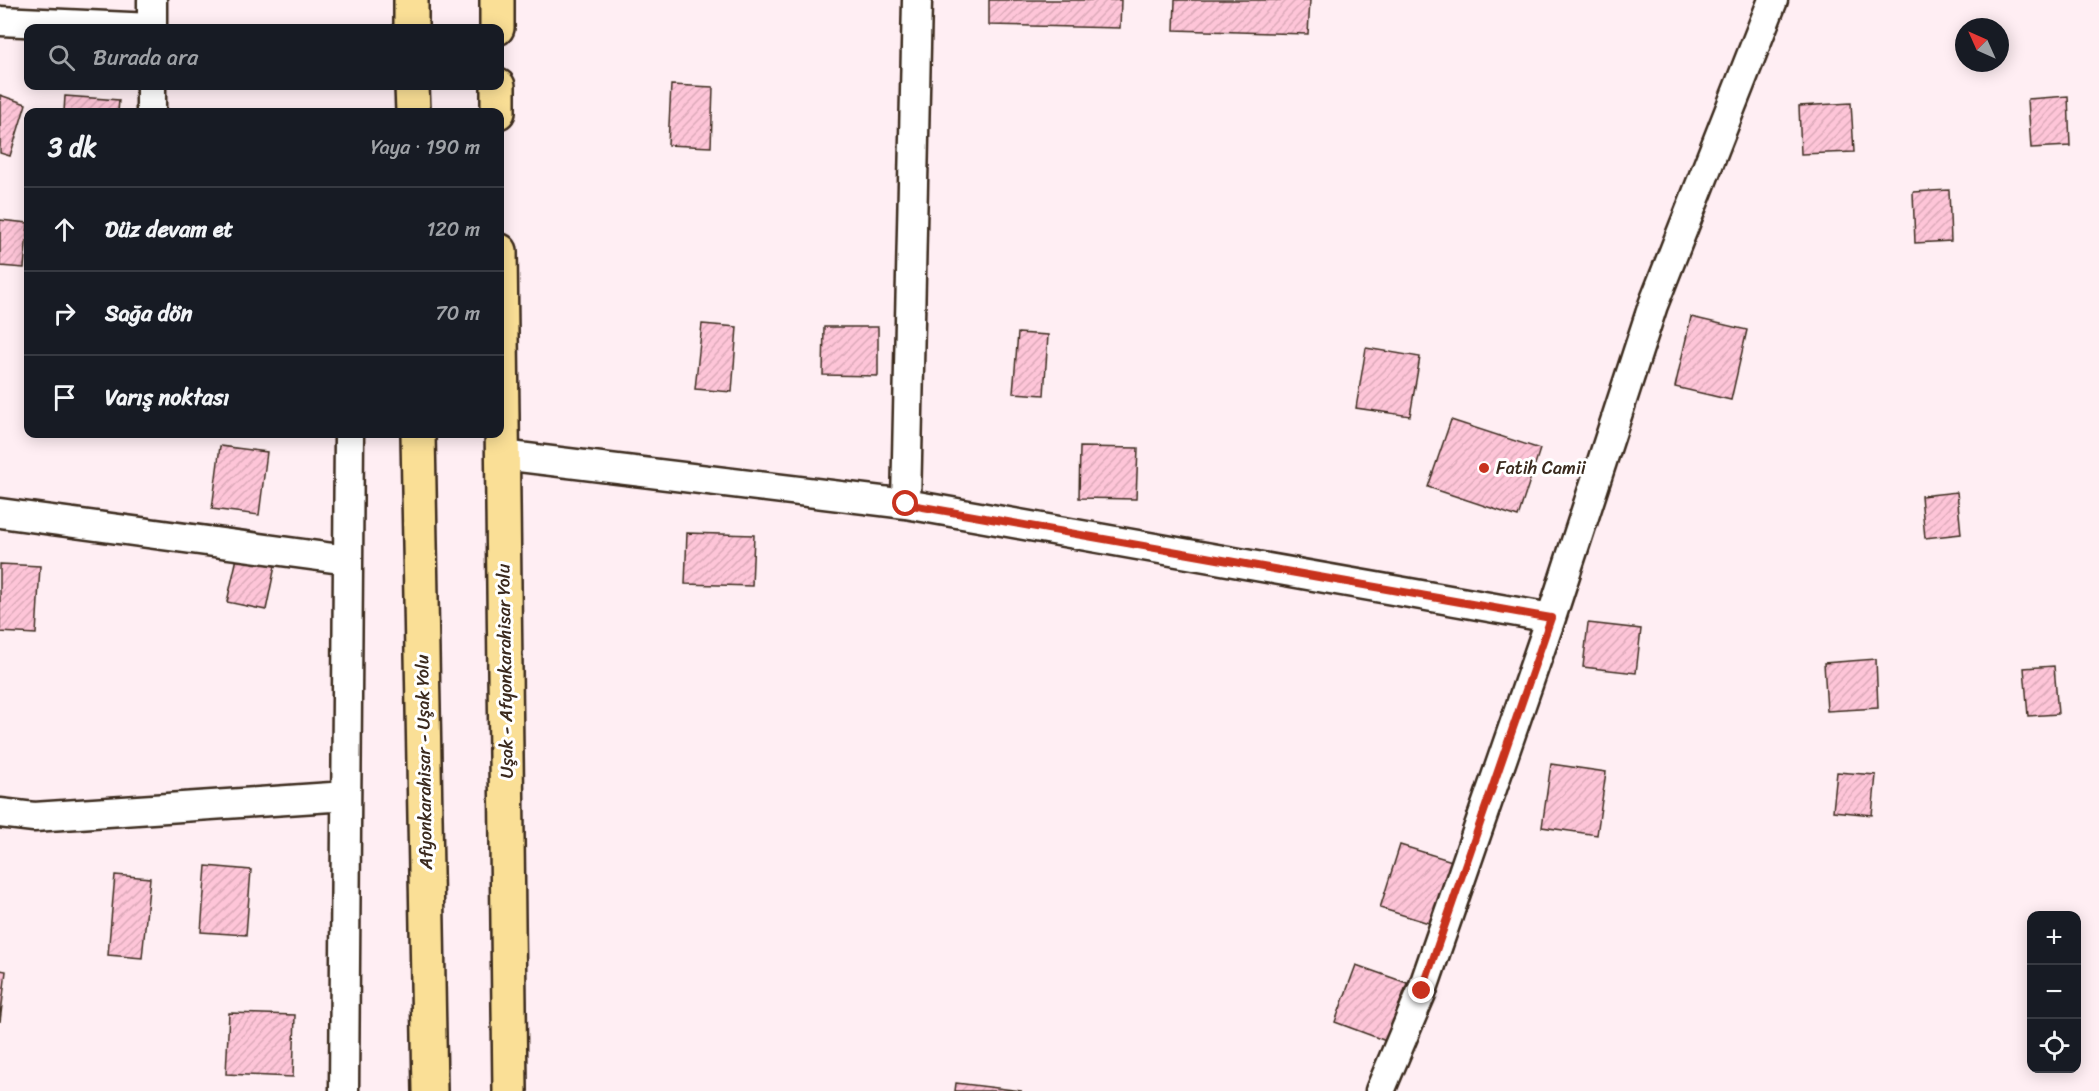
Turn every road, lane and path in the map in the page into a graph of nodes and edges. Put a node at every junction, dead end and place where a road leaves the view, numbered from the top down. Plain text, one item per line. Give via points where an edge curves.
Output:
1 (152, 0) edge
2 (411, 0) edge
3 (496, 0) edge
4 (917, 0) edge
5 (1773, 0) edge
6 (0, 21) edge
7 (65, 24) edge
8 (152, 24) edge
9 (411, 24) edge
10 (497, 24) edge
11 (151, 90) edge
12 (405, 90) edge
13 (412, 90) edge
14 (498, 90) edge
15 (151, 108) edge
16 (398, 108) edge
17 (413, 108) edge
18 (498, 108) edge
19 (349, 438) edge
20 (418, 438) edge
21 (502, 438) edge
22 (502, 455) junction
23 (906, 504) junction
24 (0, 513) edge
25 (348, 560) junction
26 (1551, 618) junction
27 (346, 796) junction
28 (0, 813) edge
29 (344, 1091) edge
30 (429, 1091) edge
31 (510, 1091) edge
32 (1380, 1091) edge

1 - 8 street
2 - 9 highway
3 - 10 highway
4 - 23 street
5 - 26 street via 1653,305
6 - 7 street
11 - 15 street
12 - 16 street
13 - 17 highway
14 - 18 highway
19 - 25 street
20 - 30 highway, Afyonkarahisar - Uşak Yolu
21 - 22 highway, Uşak - Afyonkarahisar Yolu
22 - 23 street
22 - 31 highway, Uşak - Afyonkarahisar Yolu
23 - 26 street
24 - 25 street
25 - 27 street
26 - 32 street via 1422,991
27 - 28 street via 34,817
27 - 29 street

